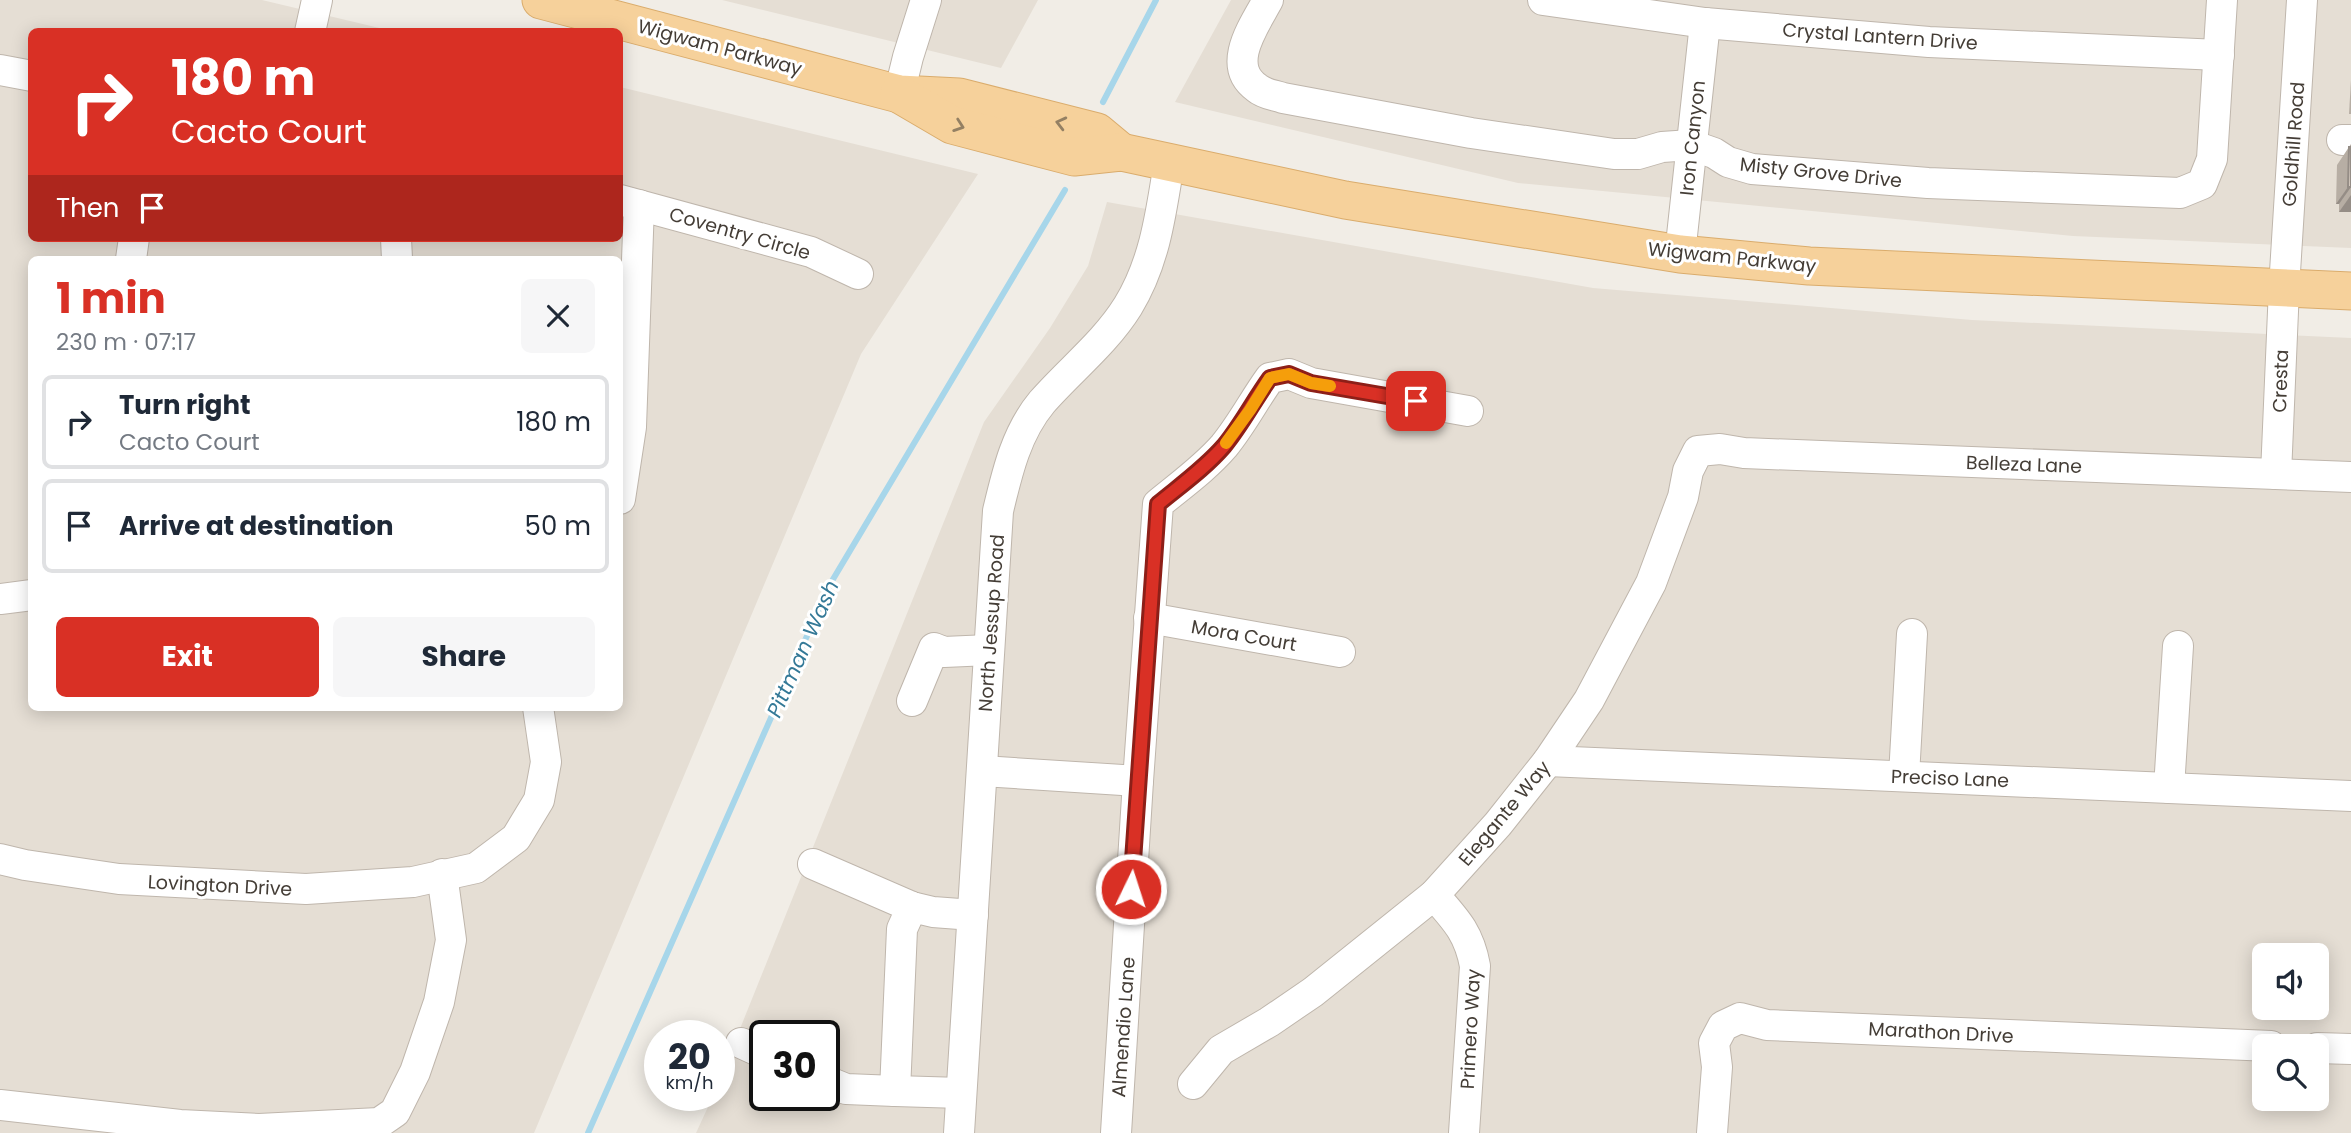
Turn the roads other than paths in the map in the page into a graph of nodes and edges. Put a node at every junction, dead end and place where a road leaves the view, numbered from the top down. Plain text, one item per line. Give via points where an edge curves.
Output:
1 (317, 0) edge
2 (541, 0) edge
3 (926, 0) edge
4 (1268, 0) edge
5 (1543, 0) edge
6 (2222, 0) edge
7 (2302, 0) edge
8 (1705, 23) junction
9 (311, 28) edge
10 (2219, 55) junction
11 (0, 70) edge
12 (28, 75) edge
13 (899, 94) junction
14 (1691, 145) junction
15 (1169, 163) junction
16 (629, 202) edge
17 (1680, 254) junction
18 (858, 274) dead end
19 (2284, 288) junction
20 (2351, 291) edge
21 (1468, 411) dead end
22 (1698, 451) joint
23 (2276, 474) junction
24 (2351, 477) edge
25 (623, 479) edge
26 (28, 596) edge
27 (0, 599) edge
28 (1149, 618) junction
29 (1912, 634) dead end
30 (2178, 646) dead end
31 (989, 650) junction
32 (1340, 652) dead end
33 (912, 701) dead end
34 (539, 711) edge
35 (1548, 761) junction
36 (982, 771) junction
37 (1904, 776) junction
38 (1138, 781) junction
39 (2169, 788) junction
40 (2351, 796) edge
41 (0, 859) edge
42 (813, 864) dead end
43 (442, 874) junction
44 (1434, 895) junction
45 (912, 907) junction
46 (973, 915) junction
47 (2252, 1045) edge
48 (2329, 1048) edge
49 (2351, 1049) edge
50 (1193, 1084) dead end
51 (840, 1087) edge
52 (895, 1091) junction
53 (961, 1093) junction
54 (0, 1105) edge
55 (958, 1133) edge
56 (1116, 1133) edge
57 (1464, 1133) edge
58 (1712, 1133) edge

1 - 9 street
2 - 13 main road, Wigwam Parkway
3 - 13 street
4 - 14 street, Misty Grove Drive via 1246,42 1242,62 1245,77 1259,90 1471,133 1614,154
5 - 8 street, Crystal Lantern Drive
6 - 10 street
7 - 19 street, Goldhill Road
8 - 10 street, Crystal Lantern Drive via 1928,41
8 - 14 street, Iron Canyon
10 - 14 street, Misty Grove Drive via 2212,159 2202,184 2180,193 1928,183 1752,169
11 - 12 street
13 - 15 main road, Wigwam Parkway via 952,125 1011,142 1073,157 1121,152
14 - 17 street, Iron Canyon
15 - 17 main road, Wigwam Parkway via 1345,200
15 - 31 street, North Jessup Road via 1158,234 1146,274 1103,340 1040,404 1008,469 998,511
16 - 18 street, Coventry Circle via 811,252
16 - 25 street via 631,427
17 - 19 main road, Wigwam Parkway via 1809,266
19 - 20 main road, Wigwam Parkway
19 - 23 street, Cresta
21 - 28 street, Almendio Lane via 1311,383 1289,374 1270,378 1223,446 1158,504
22 - 23 street, Belleza Lane
22 - 35 street, Elegante Way via 1651,583 1595,688
23 - 24 street, Belleza Lane
26 - 27 street
28 - 32 street, Mora Court
28 - 38 street, Almendio Lane
29 - 37 street
30 - 39 street
31 - 33 street via 934,649
31 - 36 street, North Jessup Road
34 - 43 street, Lovington Drive via 546,762 539,800 516,838 476,868
35 - 37 street, Preciso Lane
35 - 44 street, Elegante Way
36 - 38 street
36 - 46 street, North Jessup Road
37 - 39 street, Preciso Lane
38 - 56 street, Almendio Lane
39 - 40 street, Preciso Lane
41 - 43 street, Lovington Drive via 119,879 306,889 413,882
42 - 45 street
43 - 54 street via 451,940 439,1002 415,1072 395,1112 379,1123 259,1129
44 - 50 street, Elegante Way via 1313,992 1222,1050
44 - 57 street, Primero Way via 1460,925 1475,966
45 - 46 street
45 - 52 street via 902,929
46 - 53 street, North Jessup Road
47 - 58 street, Marathon Drive via 1766,1025 1740,1018 1723,1026 1714,1042 1717,1067
48 - 49 street
51 - 52 street
52 - 53 street
53 - 55 street, North Jessup Road

